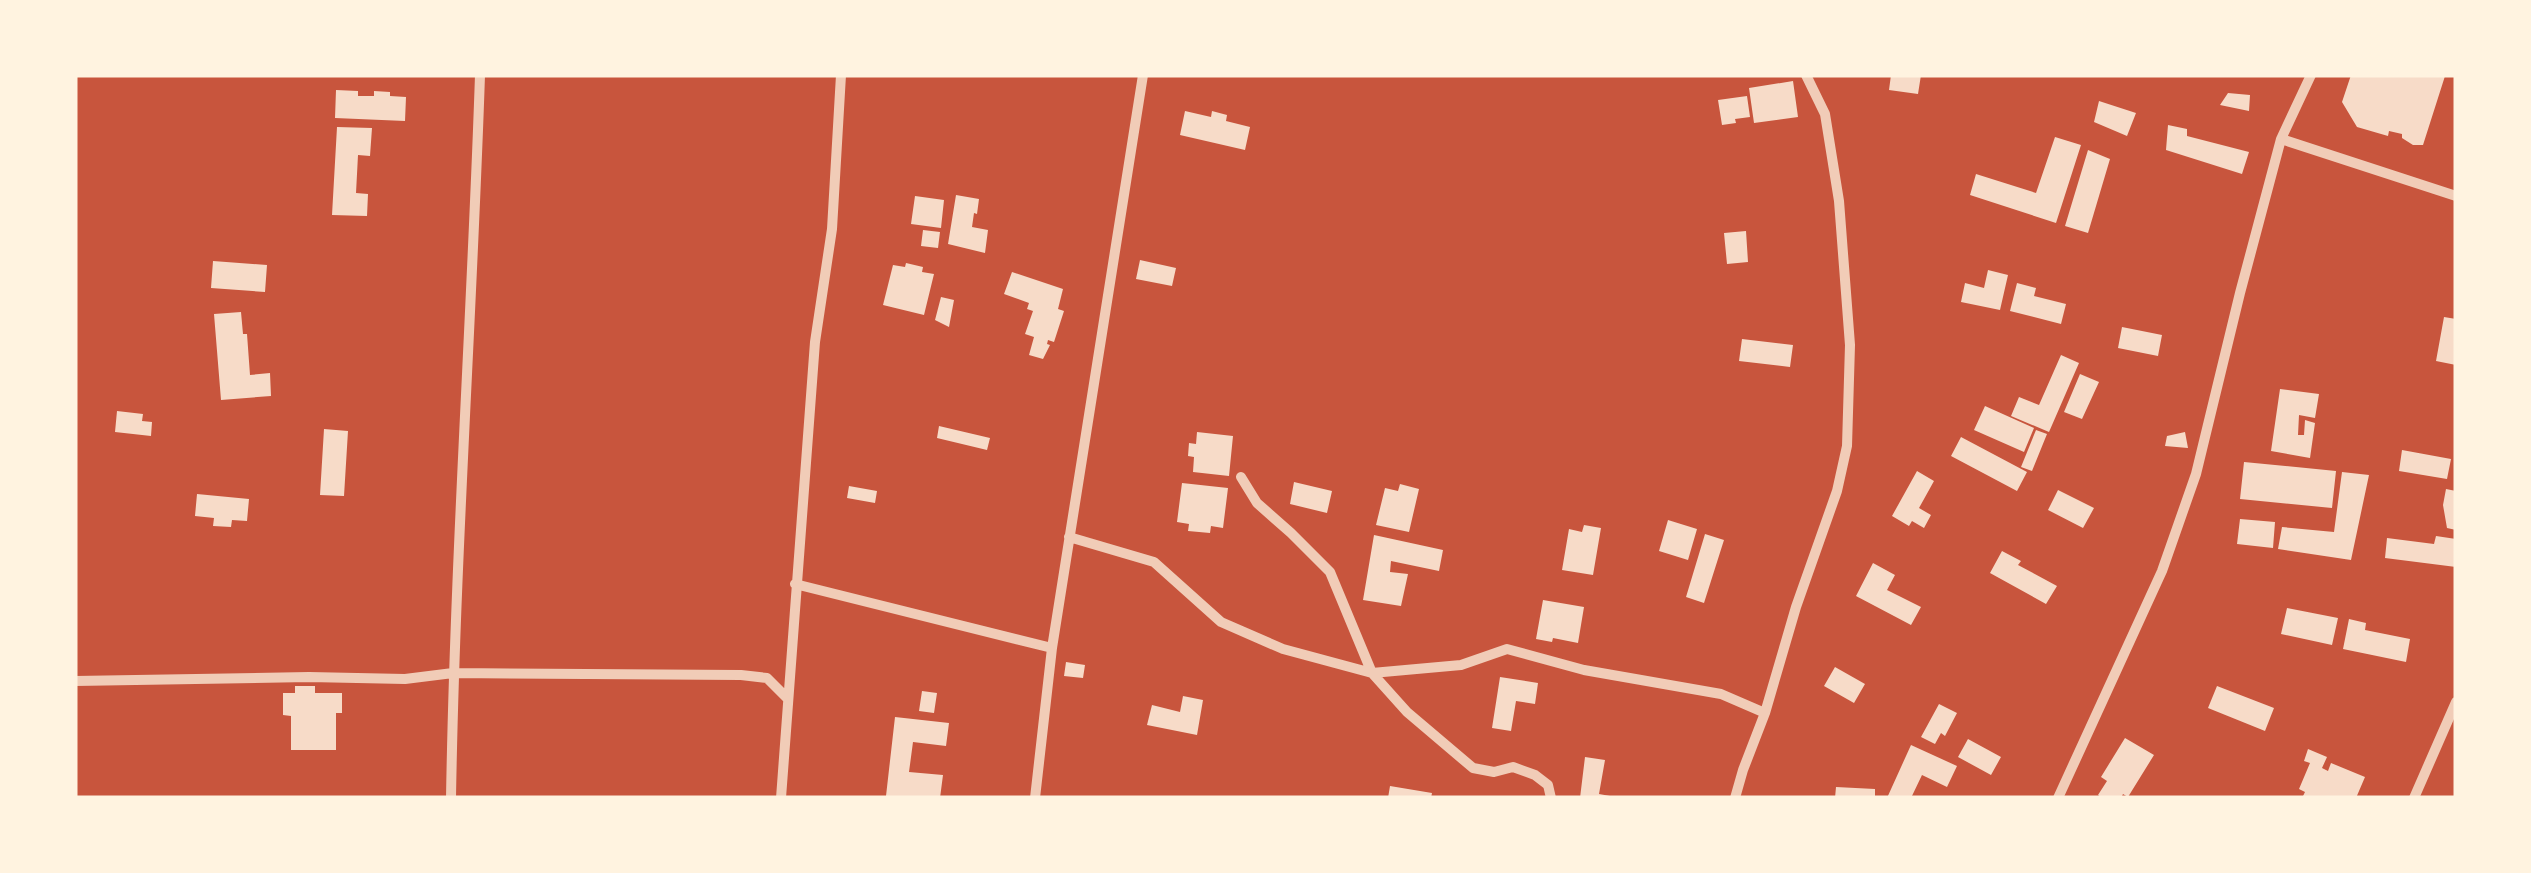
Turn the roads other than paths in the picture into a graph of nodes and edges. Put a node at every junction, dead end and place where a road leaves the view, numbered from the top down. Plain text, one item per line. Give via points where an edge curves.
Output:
1 (480, 75) edge
2 (841, 75) edge
3 (1143, 75) edge
4 (1806, 75) edge
5 (2310, 75) edge
6 (2281, 138) junction
7 (2456, 196) edge
8 (1241, 477) dead end
9 (1069, 537) junction
10 (795, 584) junction
11 (1052, 648) junction
12 (1372, 672) junction
13 (453, 673) junction
14 (75, 681) edge
15 (788, 698) junction
16 (2456, 702) edge
17 (1765, 713) junction
18 (451, 798) edge
19 (781, 798) edge
20 (1035, 798) edge
21 (1550, 798) edge
22 (1735, 798) edge
23 (2058, 798) edge
24 (2414, 798) edge

1 - 13 street
2 - 10 street
3 - 9 street
4 - 17 street via 1824,114 1839,200 1850,344 1847,446
5 - 6 street
6 - 7 street
6 - 23 street via 2196,474 2162,571
8 - 12 street via 1257,503 1330,572
9 - 11 street
9 - 12 street via 1154,562 1221,622 1283,649
10 - 11 street
10 - 15 street
11 - 20 street
12 - 17 street via 1461,666 1507,649 1721,694
12 - 21 street via 1473,768 1514,767 1535,775 1548,785
13 - 14 street
13 - 15 street via 741,675 768,678
13 - 18 street
15 - 19 street
16 - 24 street
17 - 22 street

